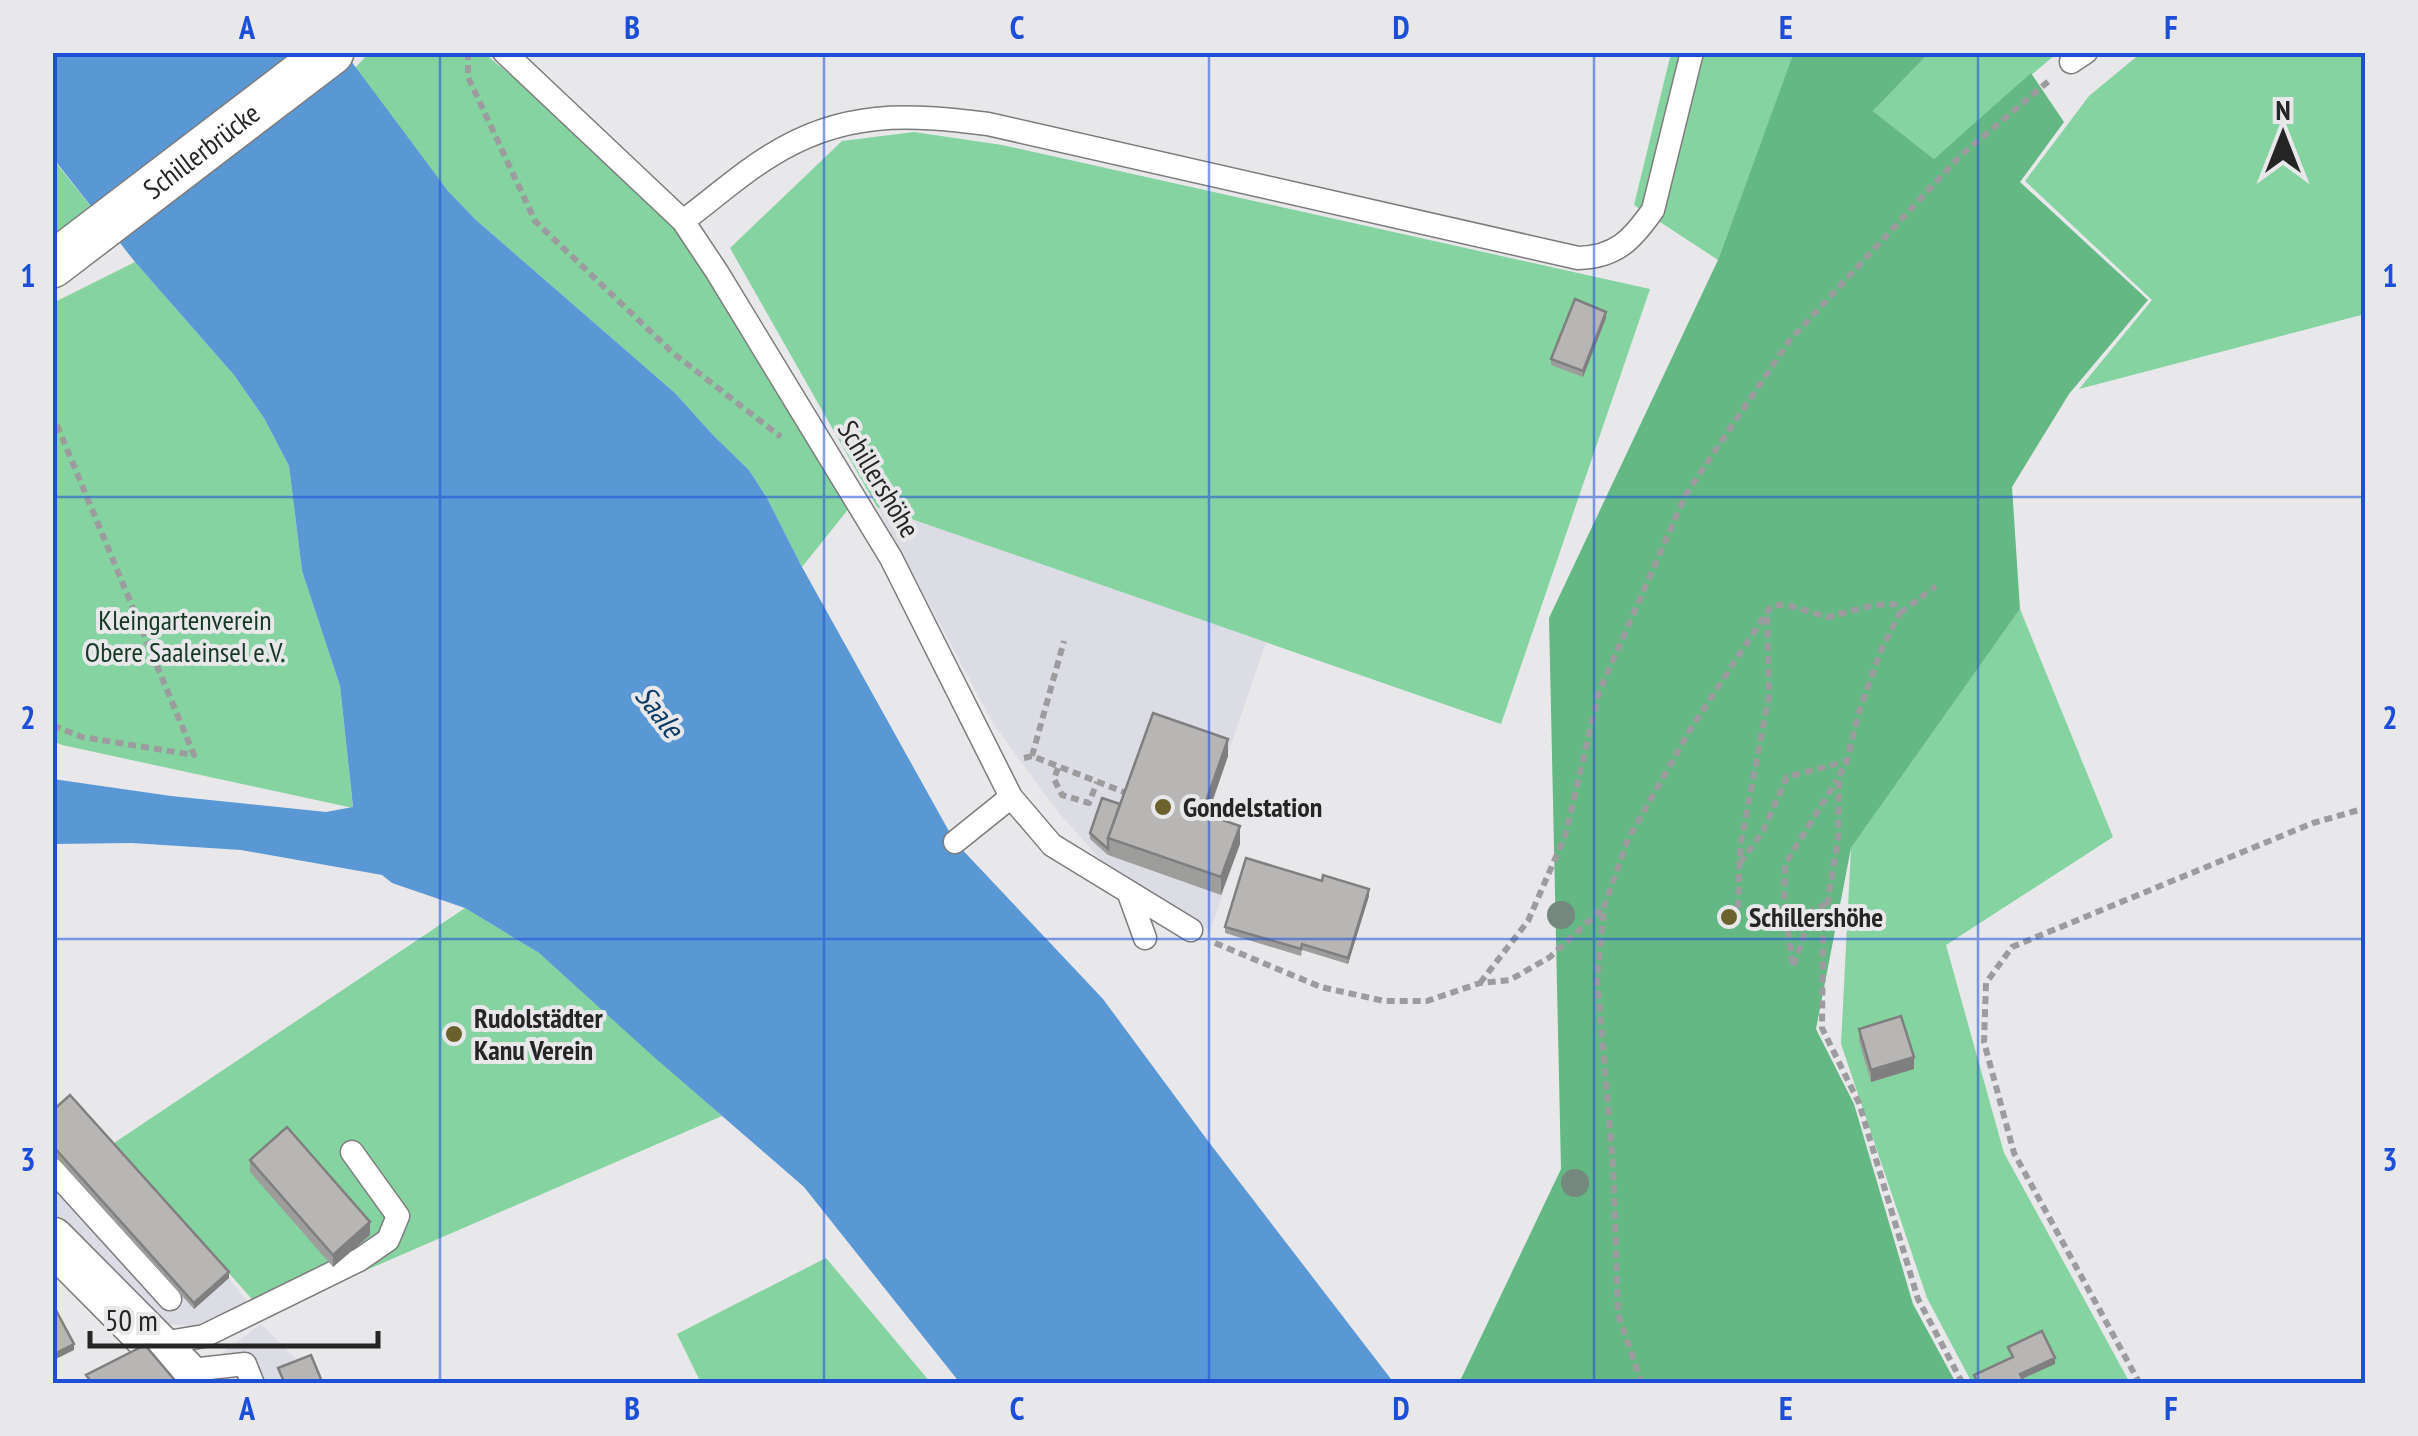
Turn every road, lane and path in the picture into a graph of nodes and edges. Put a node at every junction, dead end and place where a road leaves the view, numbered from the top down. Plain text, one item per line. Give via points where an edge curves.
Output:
1 (332, 52) edge
2 (468, 52) edge
3 (504, 52) edge
4 (1692, 52) edge
5 (2078, 57) edge
6 (684, 221) junction
7 (61, 257) edge
8 (52, 414) edge
9 (793, 447) dead end
10 (1936, 586) dead end
11 (1900, 613) junction
12 (1767, 614) junction
13 (1064, 641) dead end
14 (52, 724) edge
15 (1032, 756) junction
16 (1848, 761) junction
17 (1058, 768) junction
18 (998, 773) junction
19 (1839, 776) junction
20 (1098, 782) junction
21 (1130, 794) edge
22 (1011, 796) junction
23 (2366, 808) edge
24 (955, 842) dead end
25 (1739, 864) junction
26 (1129, 894) junction
27 (1827, 903) junction
28 (1604, 907) junction
29 (1738, 908) dead end
30 (1191, 930) joint
31 (1145, 938) dead end
32 (1480, 983) junction
33 (352, 1152) dead end
34 (52, 1169) edge
35 (52, 1240) edge
36 (170, 1299) dead end
37 (163, 1365) edge
38 (253, 1384) edge
39 (1642, 1384) edge
40 (1962, 1384) edge
41 (2140, 1384) edge

1 - 7 street, Schillerbrücke
2 - 9 path via 468,77 536,221 673,354
3 - 6 lane, Schillershöhe
4 - 6 lane via 1653,210 1620,248 1600,258 926,116 872,118 816,132 770,156
5 - 32 path via 1959,157 1790,341 1686,494 1599,692 1565,836 1528,921
6 - 18 lane, Schillershöhe via 892,558
8 - 14 path via 194,755 82,736
10 - 11 path
11 - 12 path via 1894,604 1828,617 1775,605
11 - 16 path via 1858,716
12 - 25 path via 1769,696
12 - 28 path via 1628,839
13 - 15 path
15 - 17 path
15 - 18 path
16 - 19 path
16 - 25 path via 1788,777 1764,831
17 - 20 path
17 - 20 path via 1054,779 1062,795 1089,803
18 - 22 lane, Schillershöhe
19 - 27 path
19 - 27 path via 1786,864 1793,967 1812,910
20 - 21 path
22 - 24 lane
22 - 26 lane, Schillershöhe via 1052,845
23 - 41 path via 2012,946 1986,983 1984,1042 2014,1154
25 - 29 path
26 - 30 lane, Schillershöhe
26 - 31 lane
27 - 40 path via 1822,1028 1859,1103 1918,1299
28 - 32 path via 1550,958 1510,980
28 - 39 path via 1597,979 1614,1164 1618,1314
30 - 32 path via 1321,987 1384,1001 1428,1001
33 - 37 lane via 398,1216 388,1240 204,1336
34 - 36 lane
35 - 37 street
37 - 38 lane via 245,1364

